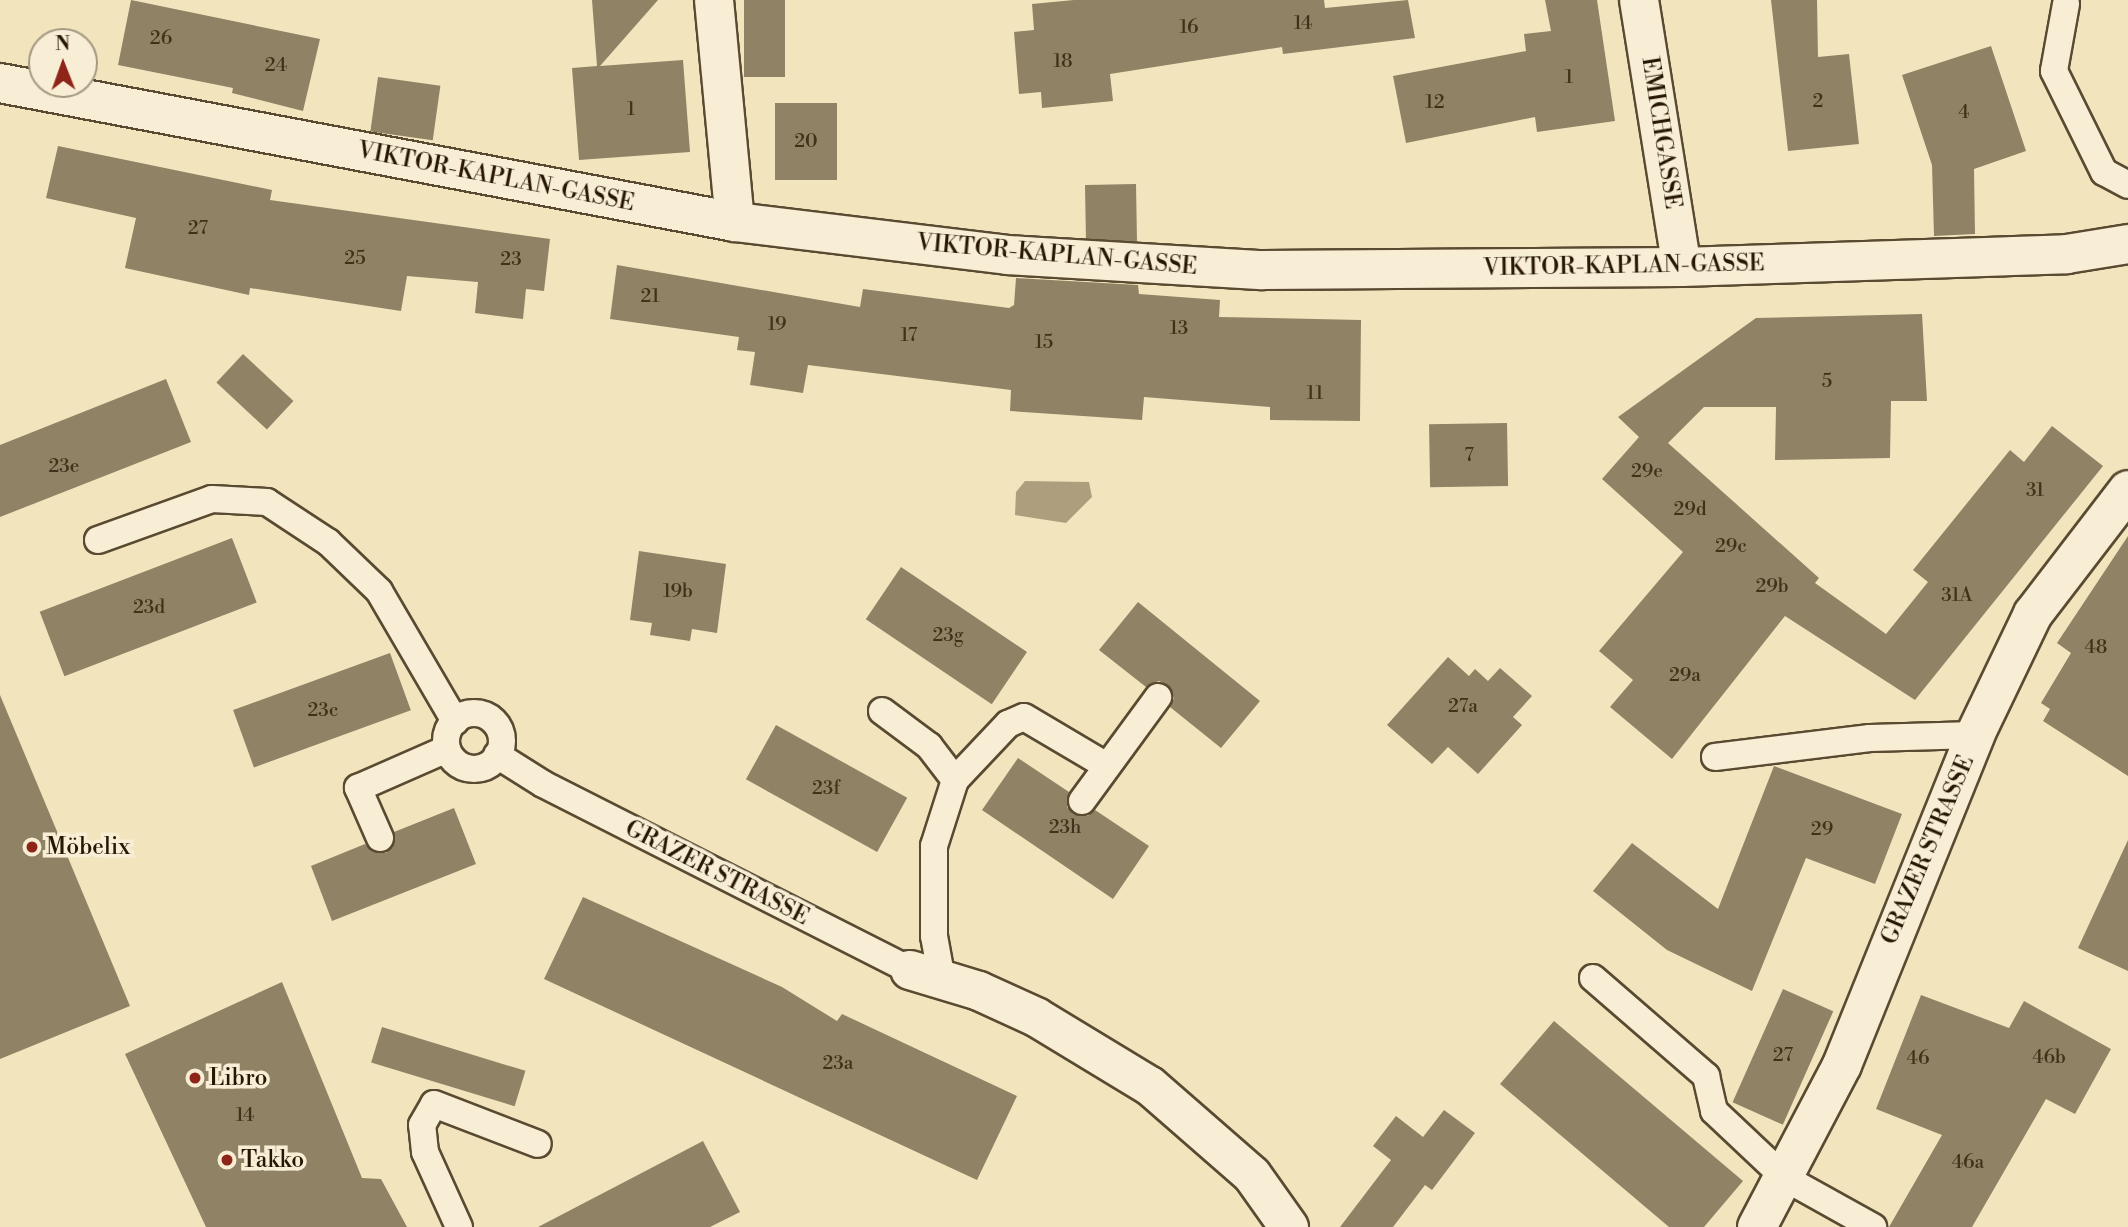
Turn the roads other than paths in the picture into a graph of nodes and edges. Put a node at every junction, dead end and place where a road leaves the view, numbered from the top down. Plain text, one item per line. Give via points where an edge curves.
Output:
1 (714, 0) edge
2 (1639, 0) edge
3 (2066, 4) dead end
4 (0, 83) edge
5 (2128, 185) edge
6 (735, 222) junction
7 (2128, 244) edge
8 (1682, 267) junction
9 (2128, 490) edge
10 (98, 540) dead end
11 (1157, 697) dead end
12 (883, 711) dead end
13 (454, 721) junction
14 (1975, 735) junction
15 (447, 750) junction
16 (497, 755) junction
17 (1716, 757) dead end
18 (1107, 766) junction
19 (955, 780) junction
20 (1082, 801) dead end
21 (380, 838) dead end
22 (926, 975) junction
23 (1593, 978) dead end
24 (538, 1144) dead end
25 (1785, 1178) junction
26 (1846, 1220) edge
27 (459, 1227) edge
28 (1289, 1227) edge
29 (1757, 1227) edge
30 (1873, 1227) edge

1 - 6 street
2 - 8 street, EMICHGASSE
3 - 5 lane via 2054,71 2104,172
4 - 6 street, VIKTOR-KAPLAN-GASSE
6 - 8 street, VIKTOR-KAPLAN-GASSE via 1007,255 1263,270
7 - 8 street, VIKTOR-KAPLAN-GASSE via 2067,254
9 - 14 street, GRAZER STRASSE via 2033,614
10 - 13 lane via 212,499 267,502 328,542 379,591
11 - 18 lane
12 - 19 lane via 929,746
13 - 15 lane
13 - 16 lane via 471,713 495,723 502,739
14 - 17 lane via 1871,738
14 - 25 street, GRAZER STRASSE via 1842,1065
15 - 16 lane via 457,764 475,769
15 - 21 lane via 358,788
16 - 22 lane, GRAZER STRASSE via 543,785
18 - 19 lane via 1024,717 1008,724
18 - 20 lane
19 - 22 lane via 934,846 934,936
22 - 28 street, GRAZER STRASSE via 1036,1017 1150,1086 1252,1175
23 - 25 lane via 1706,1076 1714,1111
24 - 27 lane via 434,1104 422,1125 425,1152
25 - 26 lane
25 - 29 street, GRAZER STRASSE
26 - 30 lane

